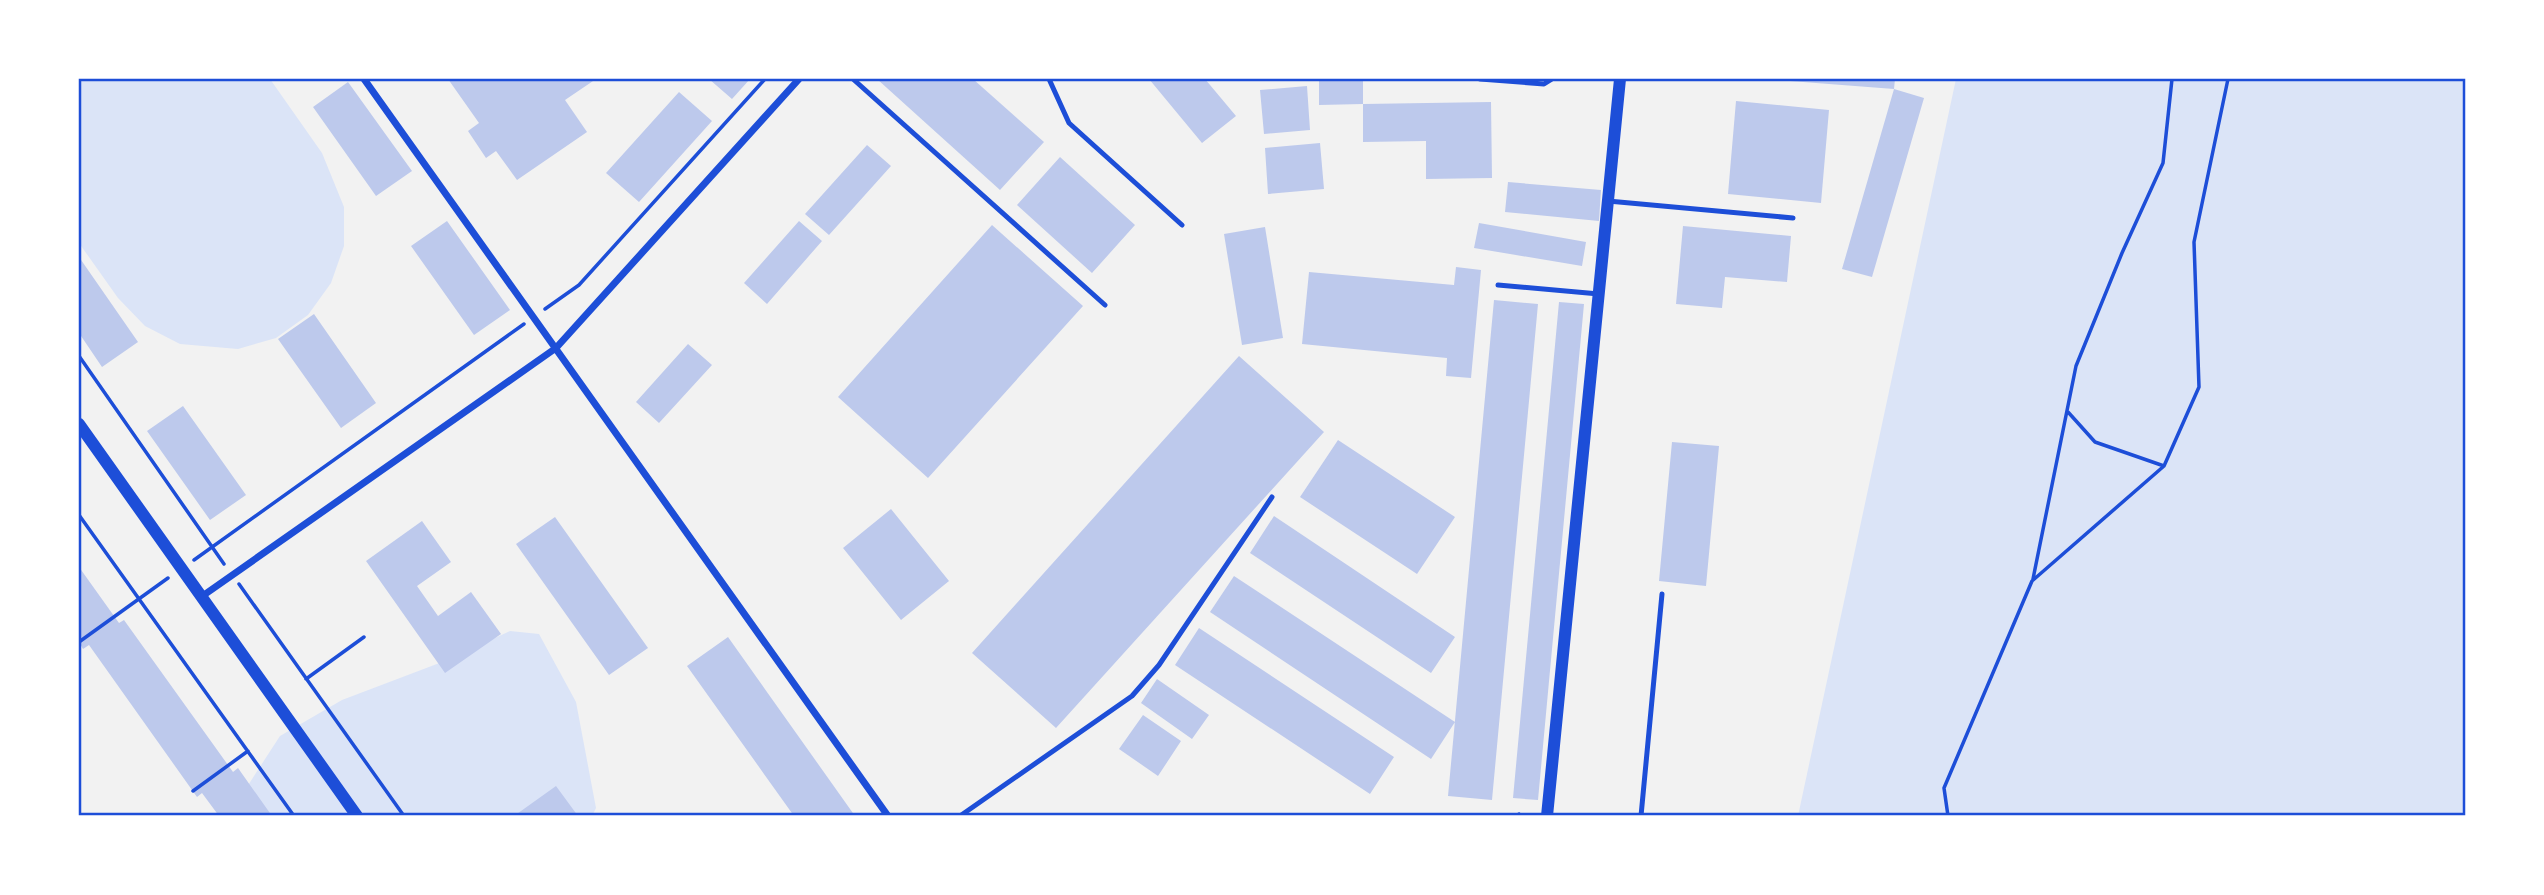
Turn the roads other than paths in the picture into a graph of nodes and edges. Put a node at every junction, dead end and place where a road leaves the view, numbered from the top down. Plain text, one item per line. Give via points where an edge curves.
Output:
1 (365, 79) edge
2 (799, 79) edge
3 (853, 79) edge
4 (1049, 79) edge
5 (1480, 79) edge
6 (1552, 79) edge
7 (1620, 79) edge
8 (1608, 201) junction
9 (1793, 218) dead end
10 (1182, 225) dead end
11 (1498, 285) dead end
12 (1599, 294) junction
13 (1105, 305) dead end
14 (556, 348) junction
15 (79, 424) edge
16 (1272, 497) dead end
17 (1662, 594) dead end
18 (200, 598) junction
19 (357, 816) edge
20 (888, 816) edge
21 (960, 816) edge
22 (1546, 816) edge
23 (1641, 816) edge

1 - 14 street
2 - 14 street
3 - 13 lane
4 - 10 lane via 1069,123
5 - 6 lane via 1544,84
7 - 8 street
8 - 9 lane
8 - 12 street
11 - 12 lane
12 - 22 street
14 - 18 street
14 - 20 street
15 - 18 street
16 - 21 lane via 1160,666 1132,696
17 - 23 lane
18 - 19 street

